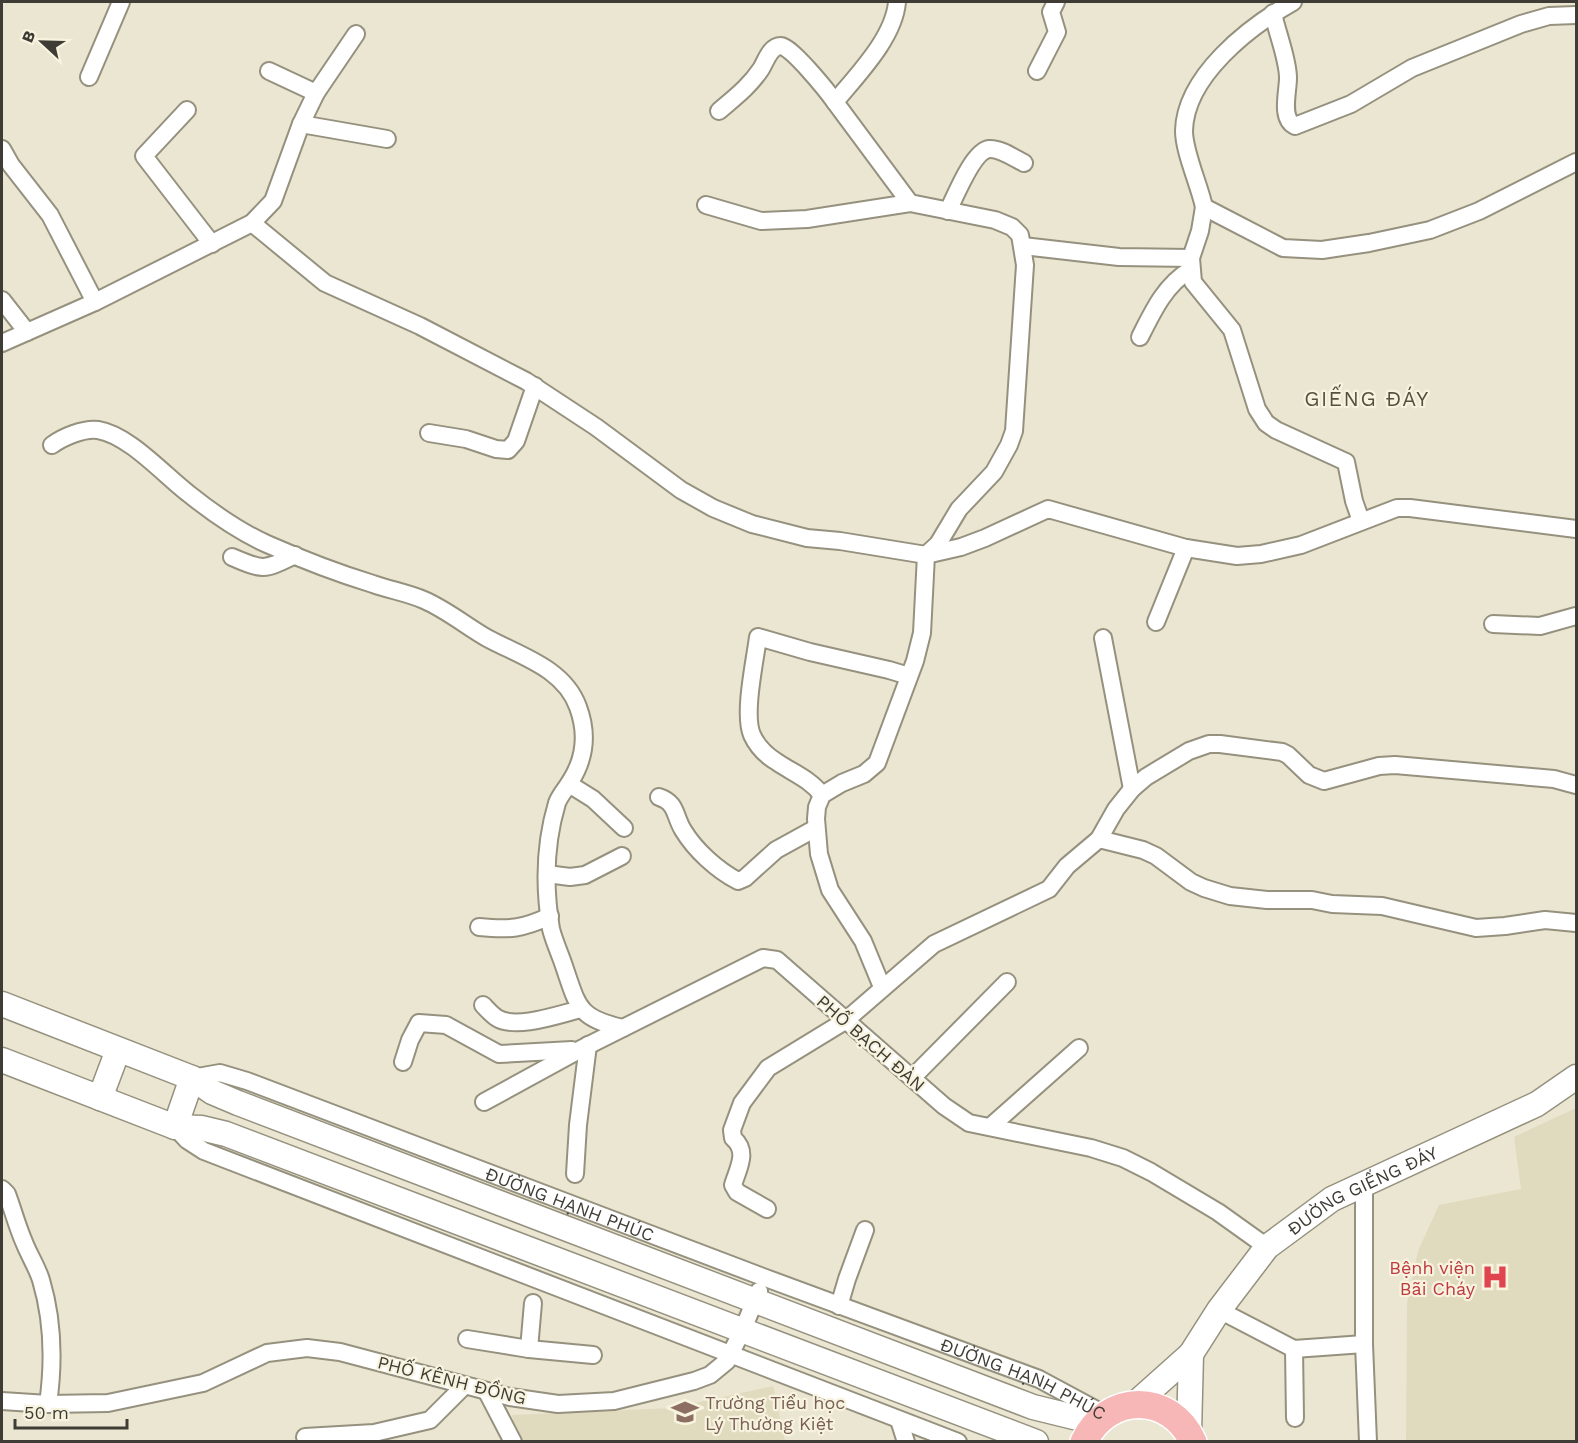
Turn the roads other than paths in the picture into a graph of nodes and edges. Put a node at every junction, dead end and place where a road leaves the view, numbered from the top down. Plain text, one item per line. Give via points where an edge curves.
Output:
1 (121, 2) edge
2 (897, 2) edge
3 (1056, 2) edge
4 (1293, 2) edge
5 (1273, 13) junction
6 (1576, 15) edge
7 (356, 34) dead end
8 (269, 71) dead end
9 (1037, 71) dead end
10 (89, 77) dead end
11 (316, 93) junction
12 (835, 102) junction
13 (187, 110) dead end
14 (719, 111) dead end
15 (301, 124) junction
16 (387, 139) dead end
17 (2, 149) edge
18 (1576, 162) edge
19 (1024, 163) dead end
20 (910, 203) junction
21 (706, 205) dead end
22 (1204, 207) junction
23 (948, 211) junction
24 (252, 223) junction
25 (212, 244) junction
26 (1023, 246) junction
27 (1191, 264) junction
28 (2, 300) edge
29 (95, 302) junction
30 (27, 332) junction
31 (1140, 337) dead end
32 (2, 343) edge
33 (535, 386) junction
34 (429, 433) dead end
35 (52, 445) dead end
36 (1361, 521) junction
37 (1576, 529) edge
38 (1186, 548) junction
39 (295, 555) junction
40 (926, 555) junction
41 (232, 556) dead end
42 (1576, 616) edge
43 (1156, 622) dead end
44 (1493, 624) dead end
45 (1103, 638) dead end
46 (909, 676) junction
47 (569, 784) junction
48 (1576, 785) edge
49 (1132, 789) junction
50 (822, 795) junction
51 (659, 797) dead end
52 (624, 828) dead end
53 (816, 828) junction
54 (1099, 839) junction
55 (622, 856) dead end
56 (547, 874) junction
57 (550, 916) junction
58 (1576, 922) edge
59 (478, 927) dead end
60 (1007, 982) dead end
61 (882, 987) junction
62 (2, 1004) edge
63 (483, 1005) dead end
64 (581, 1009) junction
65 (845, 1021) junction
66 (622, 1028) junction
67 (585, 1047) junction
68 (1079, 1047) dead end
69 (118, 1050) junction
70 (2, 1060) edge
71 (403, 1062) dead end
72 (1576, 1077) edge
73 (192, 1078) junction
74 (912, 1078) junction
75 (100, 1098) junction
76 (484, 1102) dead end
77 (175, 1127) junction
78 (990, 1127) junction
79 (574, 1174) dead end
80 (1364, 1183) junction
81 (2, 1189) edge
82 (766, 1209) dead end
83 (865, 1230) dead end
84 (1267, 1247) junction
85 (763, 1277) junction
86 (755, 1301) junction
87 (533, 1303) dead end
88 (840, 1305) junction
89 (1219, 1310) junction
90 (743, 1329) junction
91 (467, 1339) dead end
92 (1364, 1344) junction
93 (529, 1349) junction
94 (1294, 1349) junction
95 (731, 1353) junction
96 (1191, 1354) junction
97 (593, 1355) dead end
98 (464, 1386) junction
99 (487, 1392) junction
100 (2, 1401) edge
101 (48, 1404) junction
102 (1135, 1404) junction
103 (1106, 1414) junction
104 (1295, 1418) dead end
105 (899, 1420) junction
106 (1191, 1436) edge
107 (305, 1437) dead end
108 (513, 1442) edge
109 (906, 1442) edge
110 (958, 1442) edge
111 (1036, 1442) edge
112 (1084, 1442) edge
113 (1368, 1442) edge

1 - 10 street
2 - 12 street via 894,19 878,47
3 - 9 street via 1051,12 1057,32
4 - 5 street
5 - 6 street via 1288,75 1286,117 1295,126 1352,104 1412,69 1521,24 1549,16
5 - 22 street via 1221,58 1189,104 1184,133
7 - 11 street
8 - 11 street
11 - 15 street
12 - 14 street via 786,47 779,46 773,48 749,85
12 - 20 street
13 - 25 street via 144,156
15 - 16 street
15 - 24 street via 273,201
17 - 29 street via 50,215
18 - 22 street via 1479,211 1430,230 1322,250 1283,248
19 - 23 street via 999,151 983,151
20 - 21 street via 824,217 761,221
20 - 23 street
22 - 27 street
23 - 26 street via 1012,227
24 - 25 street
24 - 33 street via 326,283
25 - 29 street
26 - 27 street
26 - 40 street via 1014,430 994,472 963,504 938,544
27 - 31 street via 1163,295
27 - 36 street via 1193,282 1232,330 1257,409 1266,423 1346,462
28 - 30 street
29 - 30 street
30 - 32 street
33 - 34 street via 516,441 508,450
33 - 40 street via 681,490 731,516 791,535
35 - 39 street via 60,439 96,430 114,436 132,445 228,524
36 - 37 street via 1385,511 1410,508
36 - 38 street via 1301,545 1261,555 1224,555
38 - 40 street via 1048,509 985,538
38 - 43 street
39 - 41 street via 263,568
39 - 47 street via 422,599 558,677 574,697 583,729 582,759
40 - 46 street via 922,633
42 - 44 street via 1540,626
45 - 49 street
46 - 50 street via 877,763
46 - 50 street via 758,637 750,704 752,733 767,755 810,782
47 - 52 street via 593,799
47 - 56 street via 558,800
48 - 49 street via 1554,779 1395,765 1324,781 1309,775 1286,753 1209,744 1189,751
49 - 54 street
50 - 53 street
51 - 53 street via 672,805 683,831 711,863 738,881 776,850
53 - 61 street via 830,890 863,940
54 - 58 street via 1143,850 1191,882 1230,896 1382,906 1476,928 1545,920
54 - 61 street via 1067,866 1049,889 934,944
55 - 56 street via 585,875
56 - 57 street
57 - 59 street via 526,927
57 - 64 street
60 - 74 street
61 - 65 street
62 - 69 main road, ĐƯỜNG HẠNH PHÚC
63 - 64 street via 496,1018 507,1022
64 - 66 street via 591,1018
65 - 66 street, PHỐ BẠCH ĐÀN via 777,960 764,957
65 - 74 street, PHỐ BẠCH ĐÀN
65 - 82 street via 768,1068 742,1103 732,1130 743,1151 733,1185
66 - 67 street, PHỐ BẠCH ĐÀN
67 - 71 street via 499,1054 446,1025 419,1023
67 - 76 street, PHỐ BẠCH ĐÀN
67 - 79 street
68 - 78 street
69 - 73 main road, ĐƯỜNG HẠNH PHÚC
69 - 75 main road
70 - 75 main road
72 - 80 main road, ĐƯỜNG GIẾNG ĐÁY via 1537,1104
73 - 77 main road
73 - 85 street, ĐƯỜNG HẠNH PHÚC via 220,1073 247,1081
73 - 86 main road, ĐƯỜNG HẠNH PHÚC via 238,1103
74 - 78 street, PHỐ BẠCH ĐÀN via 969,1123
75 - 77 main road
77 - 90 main road via 226,1134
77 - 95 street via 204,1151
78 - 84 street, PHỐ BẠCH ĐÀN via 1123,1158 1218,1212
80 - 84 main road, ĐƯỜNG GIẾNG ĐÁY via 1332,1199
80 - 92 street
81 - 101 street via 46,1299 53,1372
83 - 88 street
84 - 89 main road, ĐƯỜNG GIẾNG ĐÁY
85 - 86 street, PHỐ KÊNH ĐỒNG
85 - 88 street, ĐƯỜNG HẠNH PHÚC
86 - 90 street, PHỐ KÊNH ĐỒNG
86 - 103 main road, ĐƯỜNG HẠNH PHÚC via 1033,1407 1082,1419
87 - 93 street
88 - 103 street, ĐƯỜNG HẠNH PHÚC via 1039,1379
89 - 94 street
89 - 96 main road, ĐƯỜNG GIẾNG ĐÁY
90 - 95 street, PHỐ KÊNH ĐỒNG
90 - 111 main road
91 - 93 street
92 - 94 street
92 - 113 street
93 - 97 street
94 - 104 street
95 - 99 street, PHỐ KÊNH ĐỒNG via 710,1375 614,1401 558,1404
95 - 105 street
96 - 102 main road, ĐƯỜNG GIẾNG ĐÁY
96 - 106 main road
98 - 99 street, PHỐ KÊNH ĐỒNG
98 - 101 street, PHỐ KÊNH ĐỒNG via 340,1352 307,1348 267,1353 203,1383 108,1403
98 - 107 street via 430,1420 374,1433
99 - 108 street
100 - 101 street, PHỐ KÊNH ĐỒNG
102 - 103 main road
102 - 106 main road via 1166,1410
103 - 112 main road
105 - 109 street
105 - 110 street

